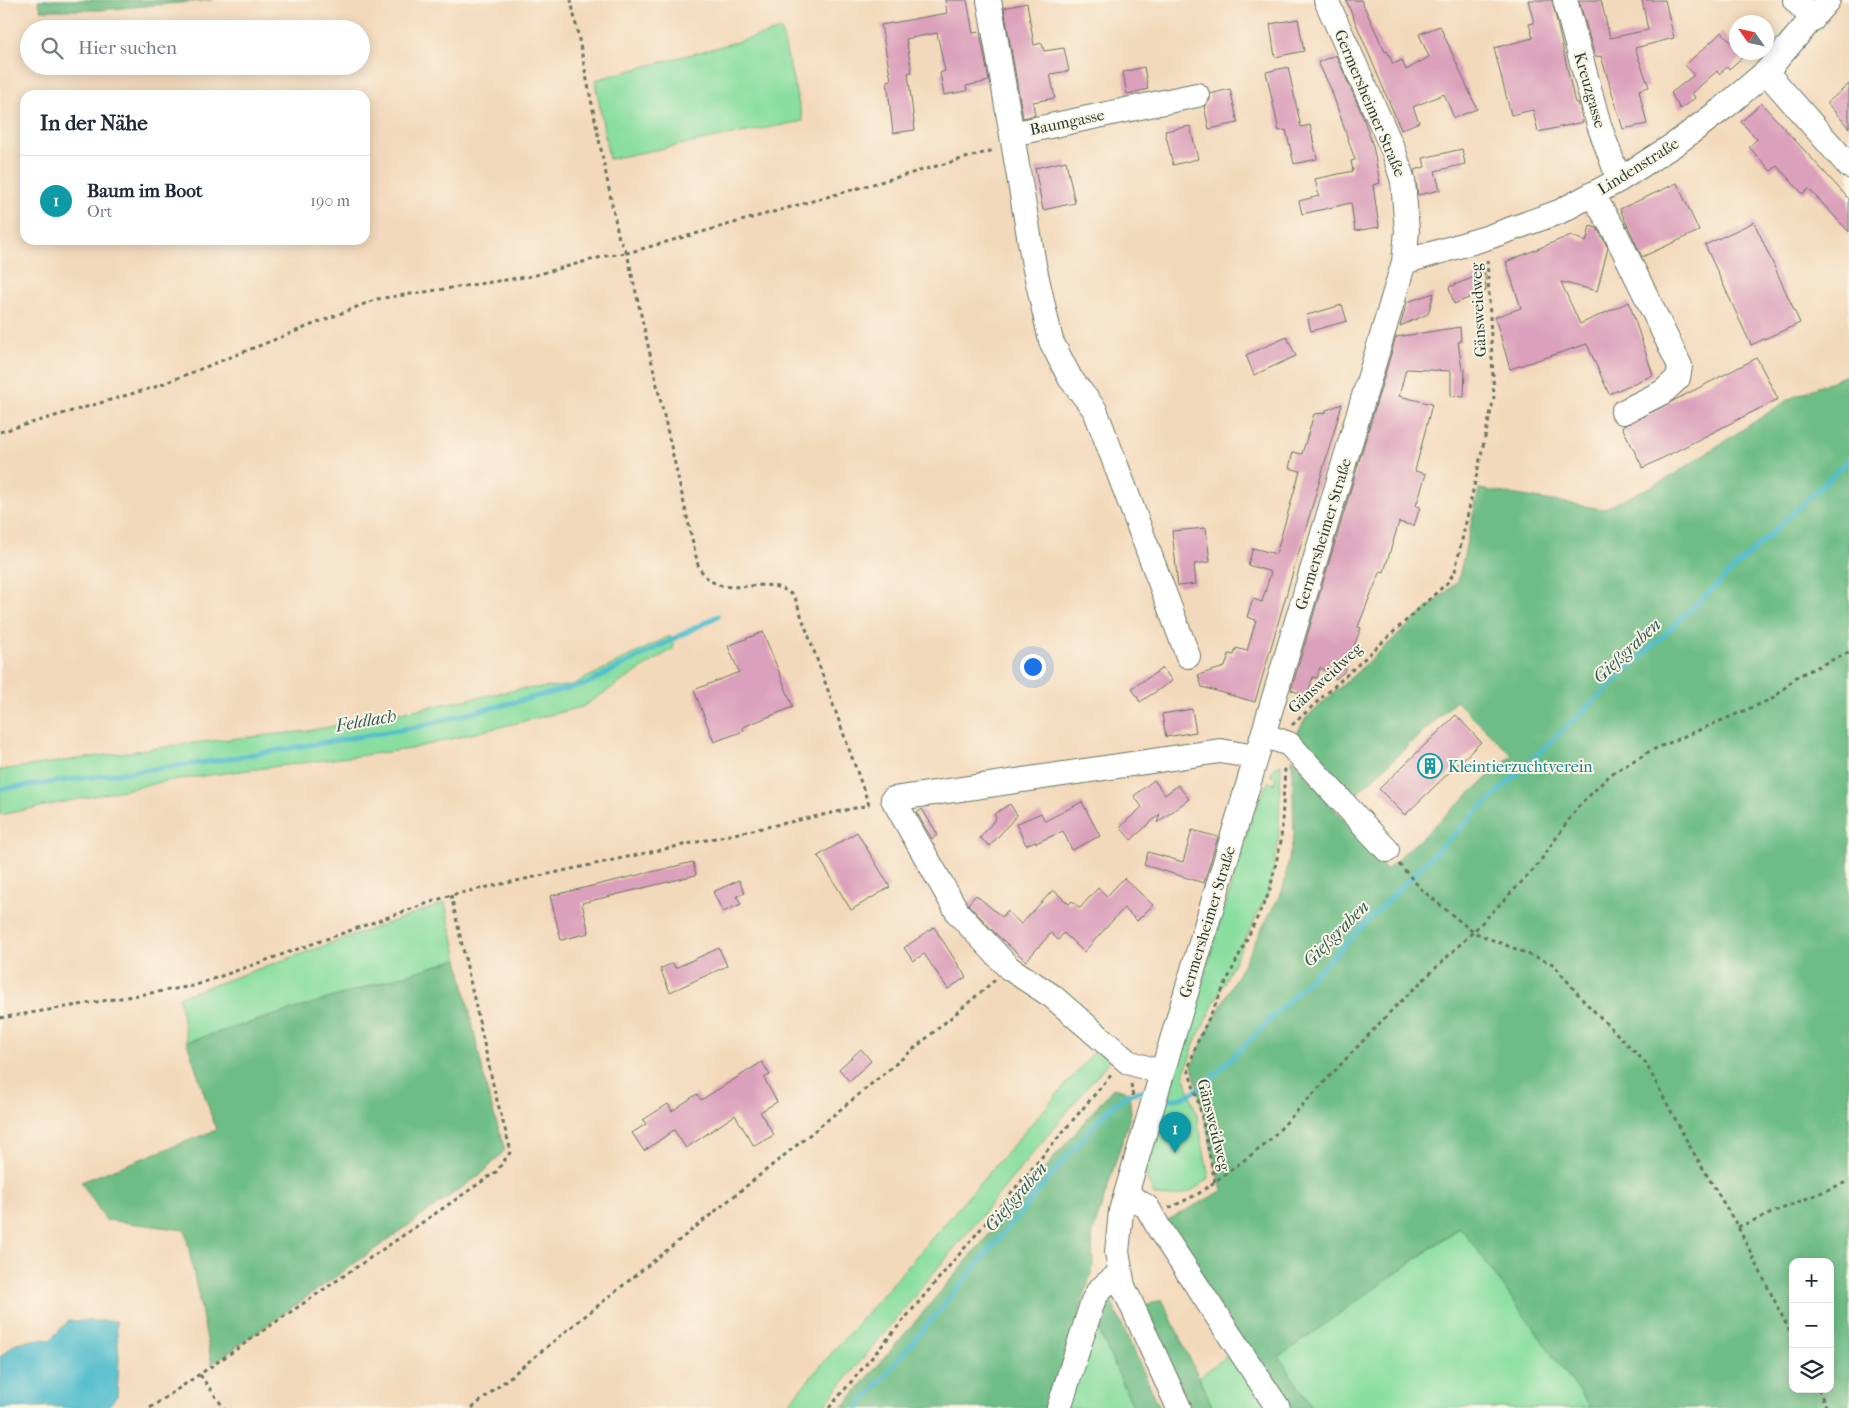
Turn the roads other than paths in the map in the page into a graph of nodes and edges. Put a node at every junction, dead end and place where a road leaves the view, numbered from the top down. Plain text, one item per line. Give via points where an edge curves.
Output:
1 (989, 0) edge
2 (1326, 0) edge
3 (1565, 0) edge
4 (1795, 0) edge
5 (1828, 0) edge
6 (1812, 20) junction
7 (1766, 72) junction
8 (1197, 95) dead end
9 (1013, 139) junction
10 (1849, 166) edge
11 (1619, 180) junction
12 (1592, 194) junction
13 (1404, 262) junction
14 (1623, 412) dead end
15 (1188, 656) dead end
16 (1263, 735) junction
17 (1256, 757) junction
18 (1387, 850) dead end
19 (1161, 1077) junction
20 (1126, 1194) junction
21 (1120, 1273) junction
22 (1059, 1408) edge
23 (1179, 1408) edge
24 (1278, 1408) edge

1 - 9 street, Baumgasse
2 - 13 street, Germersheimer Straße via 1394,152 1403,181 1407,231
3 - 11 street, Kreuzgasse via 1599,125
4 - 6 street
5 - 6 street, Lindenstraße
6 - 7 street, Lindenstraße
7 - 10 street
7 - 11 street, Lindenstraße via 1719,112
8 - 9 street, Baumgasse
9 - 15 street via 1034,264 1051,340 1070,378 1094,410
11 - 12 street, Lindenstraße
12 - 13 street, Lindenstraße via 1559,212
12 - 14 street via 1614,230 1680,366 1678,378 1663,392
13 - 16 street, Germersheimer Straße
16 - 17 street, Germersheimer Straße
16 - 18 street via 1289,744
17 - 19 street, Germersheimer Straße
17 - 19 street via 1220,751 893,799 958,913 1009,968 1052,996 1129,1070
19 - 20 street, Germersheimer Straße via 1143,1105
20 - 21 street, Germersheimer Straße via 1117,1233
20 - 24 street via 1147,1207
21 - 22 street via 1099,1290 1093,1301
21 - 23 street, Germersheimer Straße via 1127,1297

